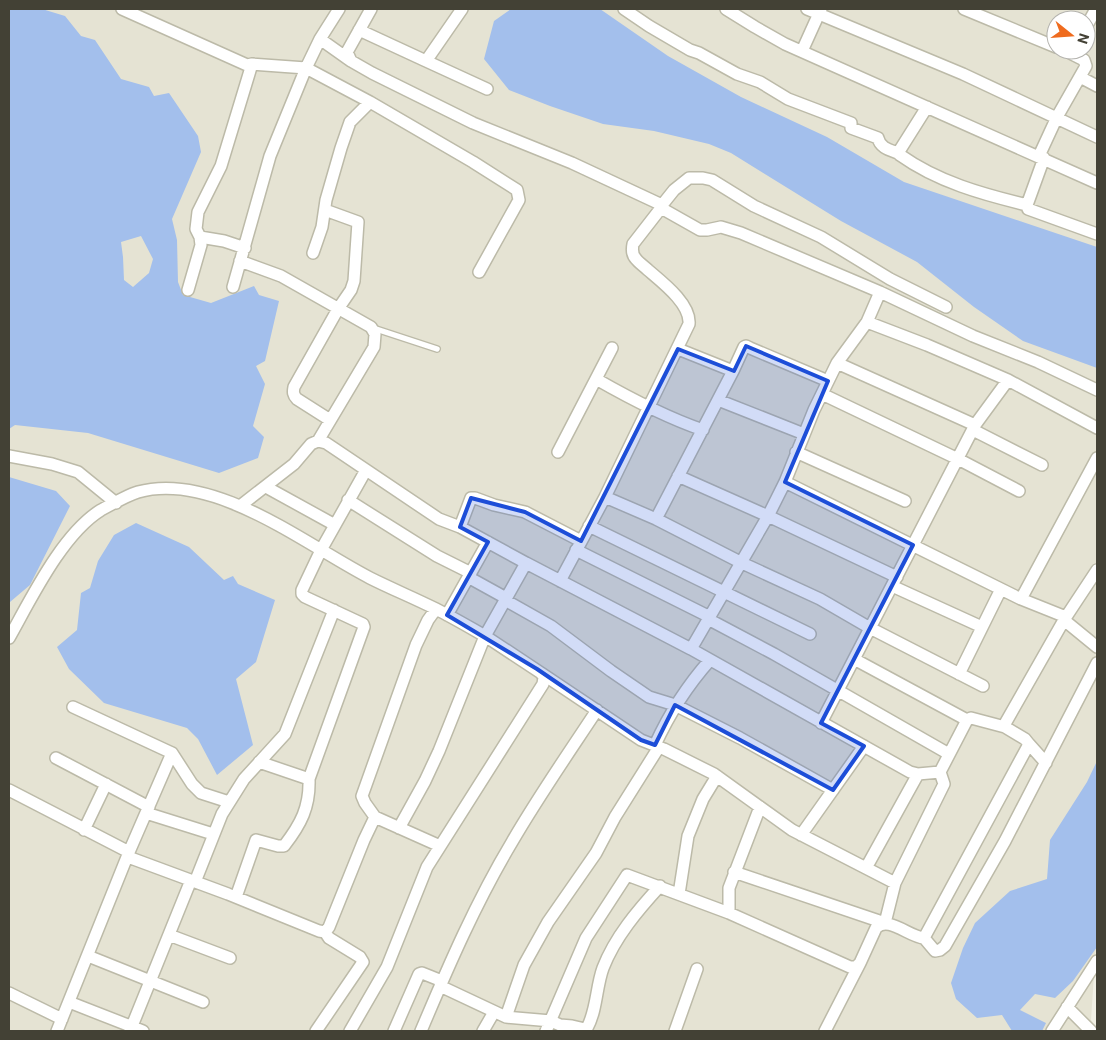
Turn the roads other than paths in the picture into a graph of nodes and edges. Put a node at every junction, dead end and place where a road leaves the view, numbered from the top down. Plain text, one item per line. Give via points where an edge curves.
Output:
1 (122, 9) edge
2 (339, 9) edge
3 (372, 9) edge
4 (462, 9) edge
5 (624, 9) edge
6 (726, 9) edge
7 (807, 9) edge
8 (964, 9) edge
9 (820, 11) edge
10 (358, 30) junction
11 (320, 39) junction
12 (1046, 43) edge
13 (802, 51) junction
14 (1082, 60) edge
15 (351, 61) junction
16 (426, 61) junction
17 (252, 64) junction
18 (306, 68) junction
19 (1080, 77) junction
20 (1097, 86) edge
21 (487, 89) dead end
22 (370, 102) junction
23 (927, 107) junction
24 (1057, 117) junction
25 (1097, 137) edge
26 (898, 153) junction
27 (1041, 157) junction
28 (1097, 183) edge
29 (1027, 205) junction
30 (662, 206) junction
31 (325, 210) junction
32 (1097, 234) edge
33 (200, 237) junction
34 (245, 248) junction
35 (313, 253) dead end
36 (240, 260) junction
37 (478, 272) dead end
38 (232, 287) dead end
39 (188, 290) dead end
40 (880, 292) junction
41 (946, 307) dead end
42 (338, 309) junction
43 (867, 322) junction
44 (371, 327) junction
45 (612, 348) dead end
46 (437, 349) dead end
47 (678, 349) junction
48 (837, 363) junction
49 (733, 371) junction
50 (596, 379) junction
51 (1008, 380) junction
52 (828, 381) junction
53 (1097, 390) edge
54 (822, 394) junction
55 (718, 400) junction
56 (649, 408) junction
57 (330, 420) junction
58 (974, 428) junction
59 (1097, 428) edge
60 (703, 430) junction
61 (804, 434) junction
62 (318, 441) junction
63 (558, 452) dead end
64 (796, 452) junction
65 (9, 456) edge
66 (1097, 458) edge
67 (958, 459) junction
68 (1042, 465) dead end
69 (366, 470) junction
70 (678, 476) junction
71 (785, 482) junction
72 (266, 487) junction
73 (1019, 491) dead end
74 (605, 497) junction
75 (348, 500) junction
76 (905, 501) dead end
77 (116, 503) junction
78 (240, 506) junction
79 (768, 516) junction
80 (656, 519) junction
81 (334, 525) junction
82 (589, 526) junction
83 (460, 527) junction
84 (488, 542) junction
85 (913, 545) junction
86 (579, 546) junction
87 (321, 550) junction
88 (526, 563) junction
89 (742, 563) junction
90 (1097, 570) edge
91 (470, 575) junction
92 (560, 581) junction
93 (894, 581) junction
94 (1001, 589) junction
95 (724, 592) junction
96 (506, 599) junction
97 (1021, 599) junction
98 (436, 609) junction
99 (334, 610) junction
100 (447, 615) junction
101 (709, 618) junction
102 (1065, 618) junction
103 (982, 627) junction
104 (870, 628) junction
105 (810, 634) dead end
106 (485, 636) junction
107 (9, 638) edge
108 (1097, 647) edge
109 (691, 650) junction
110 (854, 659) junction
111 (710, 660) junction
112 (1097, 663) edge
113 (541, 672) junction
114 (959, 674) junction
115 (983, 686) dead end
116 (838, 691) junction
117 (675, 705) junction
118 (74, 707) dead end
119 (597, 710) junction
120 (967, 720) junction
121 (822, 722) junction
122 (1005, 727) junction
123 (1029, 744) junction
124 (657, 746) junction
125 (864, 746) junction
126 (172, 753) junction
127 (949, 754) junction
128 (56, 758) dead end
129 (259, 762) junction
130 (1046, 763) junction
131 (940, 772) junction
132 (918, 774) junction
133 (717, 776) junction
134 (309, 779) junction
135 (106, 784) junction
136 (9, 790) edge
137 (833, 790) junction
138 (229, 802) junction
139 (760, 807) junction
140 (148, 810) junction
141 (375, 817) junction
142 (399, 828) junction
143 (84, 830) junction
144 (213, 834) junction
145 (801, 835) junction
146 (440, 846) junction
147 (128, 855) junction
148 (866, 868) junction
149 (734, 872) junction
150 (193, 881) junction
151 (895, 883) junction
152 (660, 886) junction
153 (679, 894) junction
154 (236, 897) junction
155 (730, 913) junction
156 (885, 923) junction
157 (325, 932) junction
158 (169, 935) junction
159 (924, 938) junction
160 (88, 956) junction
161 (230, 958) dead end
162 (1097, 961) edge
163 (860, 963) junction
164 (697, 969) dead end
165 (151, 980) junction
166 (441, 983) junction
167 (9, 993) edge
168 (69, 1002) junction
169 (203, 1002) dead end
170 (1067, 1007) junction
171 (494, 1012) junction
172 (506, 1016) junction
173 (62, 1019) junction
174 (548, 1026) edge
175 (131, 1029) edge
176 (57, 1031) edge
177 (143, 1031) edge
178 (316, 1031) edge
179 (350, 1031) edge
180 (394, 1031) edge
181 (421, 1031) edge
182 (483, 1031) edge
183 (676, 1031) edge
184 (825, 1031) edge
185 (1052, 1031) edge
186 (1091, 1031) edge

1 - 17 street via 223,55
2 - 11 street
3 - 10 street
4 - 16 street
5 - 26 street via 690,50 760,82 788,99 851,123 851,128 878,138 882,146
6 - 13 street
7 - 9 street
8 - 12 street
9 - 13 street
9 - 24 street
10 - 15 street via 347,52
10 - 16 street
11 - 15 street
11 - 18 street
13 - 23 street
14 - 19 street via 1086,63
15 - 30 street via 473,123 572,163
16 - 21 street
17 - 18 street
17 - 33 street via 220,166 198,212 196,229
18 - 22 street
18 - 34 street via 270,156
19 - 20 street
19 - 24 street
22 - 31 street via 350,122 340,148
22 - 37 street via 517,190 519,200
23 - 26 street
23 - 27 street
24 - 25 street
24 - 27 street
26 - 29 street via 925,171 959,186
27 - 28 street
27 - 29 street
29 - 32 street via 1029,211
30 - 40 street via 700,230 726,228
30 - 41 street via 689,178 712,180 754,206 821,237 890,279
30 - 47 street via 632,244 632,250 636,259 666,285 687,310 689,324
31 - 35 street
31 - 42 street via 357,220 359,224 354,281 348,297
33 - 34 street
33 - 39 street via 201,245
34 - 36 street
36 - 38 street
36 - 42 street via 281,276
40 - 43 street
40 - 53 street
42 - 44 street
42 - 57 street via 293,391 297,399
43 - 48 street
43 - 51 street
44 - 46 lane
44 - 57 street via 375,334 374,347
45 - 50 street
47 - 49 street
47 - 56 street
48 - 52 street
48 - 58 street
49 - 52 street via 746,346
49 - 55 street
50 - 56 street
50 - 63 street
51 - 58 street
51 - 59 street
52 - 54 street
54 - 61 street
54 - 67 street
55 - 60 street
55 - 61 street
56 - 60 street
56 - 74 street
57 - 62 street
58 - 67 street
58 - 68 street
60 - 70 street
61 - 64 street
62 - 69 street
62 - 72 street
64 - 71 street
64 - 76 street
65 - 77 street via 78,472
66 - 97 street
67 - 73 street
67 - 85 street
69 - 75 street
69 - 83 street via 439,519
70 - 79 street
70 - 80 street
71 - 79 street
71 - 85 street
72 - 78 street
72 - 81 street
74 - 80 street
74 - 82 street
75 - 81 street
75 - 91 street
77 - 78 street via 138,492 170,489 207,494
77 - 107 street via 100,511 72,535 43,577
78 - 87 street
79 - 89 street
79 - 93 street
80 - 89 street
81 - 87 street
82 - 86 street
82 - 95 street
83 - 84 street
83 - 86 street via 471,498 475,498 525,512
84 - 88 street
84 - 91 street
85 - 93 street
85 - 94 street
86 - 92 street
86 - 101 street
87 - 98 street via 371,579
87 - 99 street via 302,594
88 - 92 street
88 - 96 street
89 - 95 street
89 - 104 street via 820,599
90 - 102 street
91 - 96 street
91 - 100 street
92 - 109 street
93 - 103 street
93 - 104 street
94 - 97 street
94 - 103 street
95 - 101 street
95 - 105 street
96 - 106 street
96 - 117 street via 551,626 649,697
97 - 102 street
98 - 100 street
98 - 141 street via 416,645 362,796
99 - 129 street via 285,734
99 - 134 street via 364,627
100 - 106 street
101 - 109 street
101 - 116 street
102 - 108 street
102 - 122 street
103 - 114 street
104 - 110 street
104 - 114 street
106 - 113 street
106 - 142 street via 426,781
109 - 111 street
110 - 116 street
110 - 120 street
111 - 117 street
111 - 121 street
112 - 130 street
113 - 119 street
113 - 146 street via 543,684
114 - 115 street
116 - 121 street
116 - 127 street
117 - 124 street
117 - 137 street
118 - 126 street
119 - 124 street via 641,740
119 - 166 street via 512,842 478,903
120 - 122 street via 971,718
120 - 127 street
121 - 125 street
122 - 123 street
123 - 130 street
123 - 159 street
124 - 133 street
124 - 172 street via 596,852 548,922 524,965
125 - 132 street
125 - 137 street
126 - 138 street via 201,793
126 - 140 street
127 - 131 street
128 - 135 street
129 - 134 street
129 - 138 street
130 - 159 street via 1006,841 945,946 935,951
131 - 132 street
131 - 151 street via 944,784
132 - 148 street
133 - 139 street
133 - 153 street via 703,799 688,836
134 - 154 street via 309,796 300,822 284,846 256,840
135 - 140 street
135 - 143 street
136 - 143 street
137 - 145 street
138 - 144 street
139 - 145 street
139 - 149 street
140 - 144 street
140 - 147 street
141 - 142 street
141 - 157 street via 330,927
142 - 146 street
143 - 147 street
144 - 150 street
145 - 148 street
146 - 179 street via 428,867 387,967
147 - 150 street
147 - 160 street
148 - 151 street
149 - 155 street via 729,888
149 - 156 street
150 - 154 street
150 - 158 street
151 - 156 street
152 - 153 street
152 - 174 street via 639,908 612,950 603,968 587,1028
152 - 174 street via 626,875 586,938
153 - 155 street
154 - 157 street
155 - 163 street via 850,967
156 - 159 street
156 - 163 street via 876,928
157 - 178 street via 363,962
158 - 161 street
158 - 165 street
160 - 165 street
160 - 168 street
162 - 170 street
163 - 184 street
164 - 183 street
165 - 169 street
165 - 175 street
166 - 171 street
166 - 180 street via 420,974
166 - 181 street
167 - 173 street
168 - 173 street
168 - 175 street
170 - 185 street
170 - 186 street
171 - 172 street
171 - 182 street
172 - 174 street
173 - 176 street
175 - 177 street

